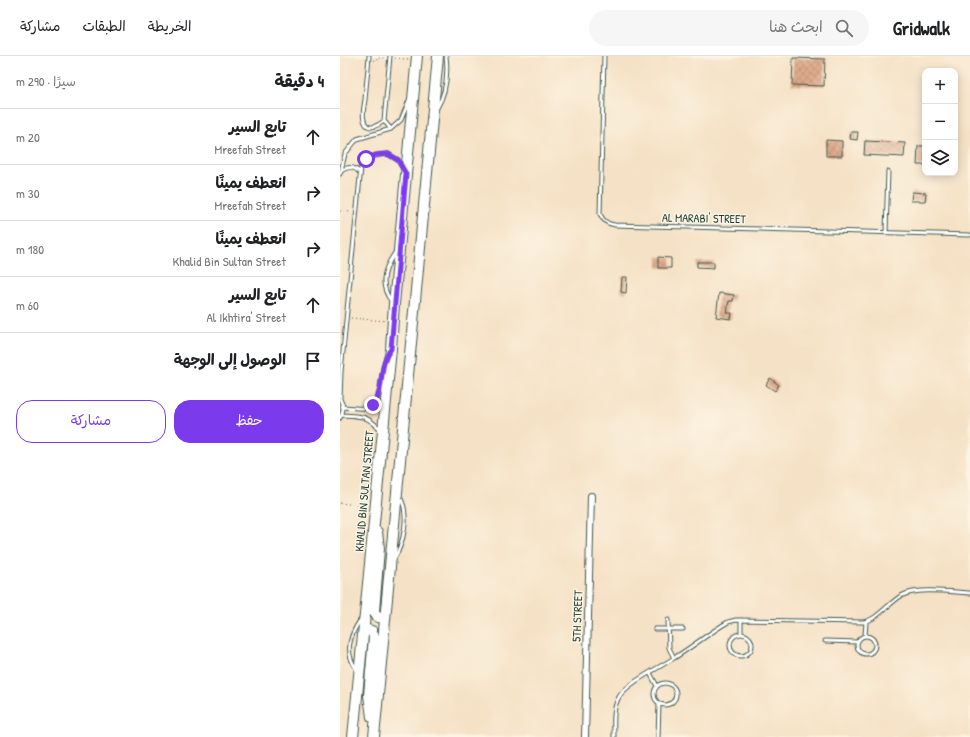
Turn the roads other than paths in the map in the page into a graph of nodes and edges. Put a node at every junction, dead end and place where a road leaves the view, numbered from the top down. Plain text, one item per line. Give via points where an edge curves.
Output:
1 (369, 56) edge
2 (390, 56) edge
3 (417, 56) edge
4 (438, 56) edge
5 (446, 56) edge
6 (604, 56) edge
7 (414, 94) junction
8 (432, 114) junction
9 (384, 121) junction
10 (391, 129) junction
11 (888, 171) dead end
12 (340, 172) edge
13 (360, 173) junction
14 (406, 174) junction
15 (886, 232) junction
16 (970, 235) edge
17 (391, 349) junction
18 (341, 372) edge
19 (340, 399) edge
20 (343, 407) junction
21 (341, 417) edge
22 (382, 432) junction
23 (591, 496) dead end
24 (374, 521) junction
25 (970, 593) edge
26 (365, 613) junction
27 (385, 618) junction
28 (668, 620) dead end
29 (741, 620) junction
30 (866, 622) junction
31 (683, 628) dead end
32 (364, 629) junction
33 (655, 629) dead end
34 (668, 629) junction
35 (741, 634) junction
36 (865, 636) junction
37 (825, 641) dead end
38 (858, 642) junction
39 (674, 658) junction
40 (359, 673) junction
41 (650, 673) junction
42 (657, 686) junction
43 (659, 704) junction
44 (374, 732) edge
45 (352, 736) edge
46 (585, 737) edge
47 (614, 737) edge
48 (658, 737) edge

1 - 9 lane via 364,120 372,127
2 - 9 lane
3 - 7 main road, KHALID BIN SULTAN STREET
4 - 8 main road
5 - 8 lane via 447,76 444,89
6 - 15 lane, AL MARABI' STREET via 600,214 608,224
7 - 10 lane via 408,99 401,120
7 - 14 main road, KHALID BIN SULTAN STREET
8 - 27 main road
9 - 10 lane
10 - 12 lane via 357,139 345,154
11 - 15 lane
12 - 13 lane via 349,167
13 - 14 lane via 362,163 366,159 388,154 398,160
13 - 18 lane
14 - 17 main road, KHALID BIN SULTAN STREET
15 - 16 lane, AL MARABI' STREET
17 - 20 lane via 384,362 379,395 373,405 364,408
17 - 22 main road, KHALID BIN SULTAN STREET
18 - 19 lane
19 - 20 lane
20 - 21 lane
21 - 22 lane via 365,417
22 - 24 main road, KHALID BIN SULTAN STREET
23 - 46 street, 5TH STREET
24 - 26 main road, KHALID BIN SULTAN STREET
24 - 27 main road via 379,548 374,612 378,617
25 - 30 lane via 907,593
26 - 32 main road, KHALID BIN SULTAN STREET
26 - 40 lane via 354,629 349,649 352,664
27 - 44 main road
28 - 34 lane
29 - 30 lane
29 - 35 lane
29 - 39 lane via 728,622
30 - 36 lane
31 - 34 lane
32 - 40 main road, KHALID BIN SULTAN STREET
32 - 44 main road via 372,631 374,637 369,695
33 - 34 lane
34 - 39 lane via 669,648
35 - 35 lane via 736,635 730,644 738,656 748,653 752,643 750,638
36 - 38 lane
36 - 38 lane via 874,640 875,645 871,653 862,654 857,647
37 - 38 lane
39 - 41 lane
40 - 45 main road, KHALID BIN SULTAN STREET
41 - 42 lane
41 - 47 lane via 620,696 615,706
42 - 43 lane via 654,695
42 - 43 lane via 668,683 675,690 676,696 669,704
43 - 48 lane

